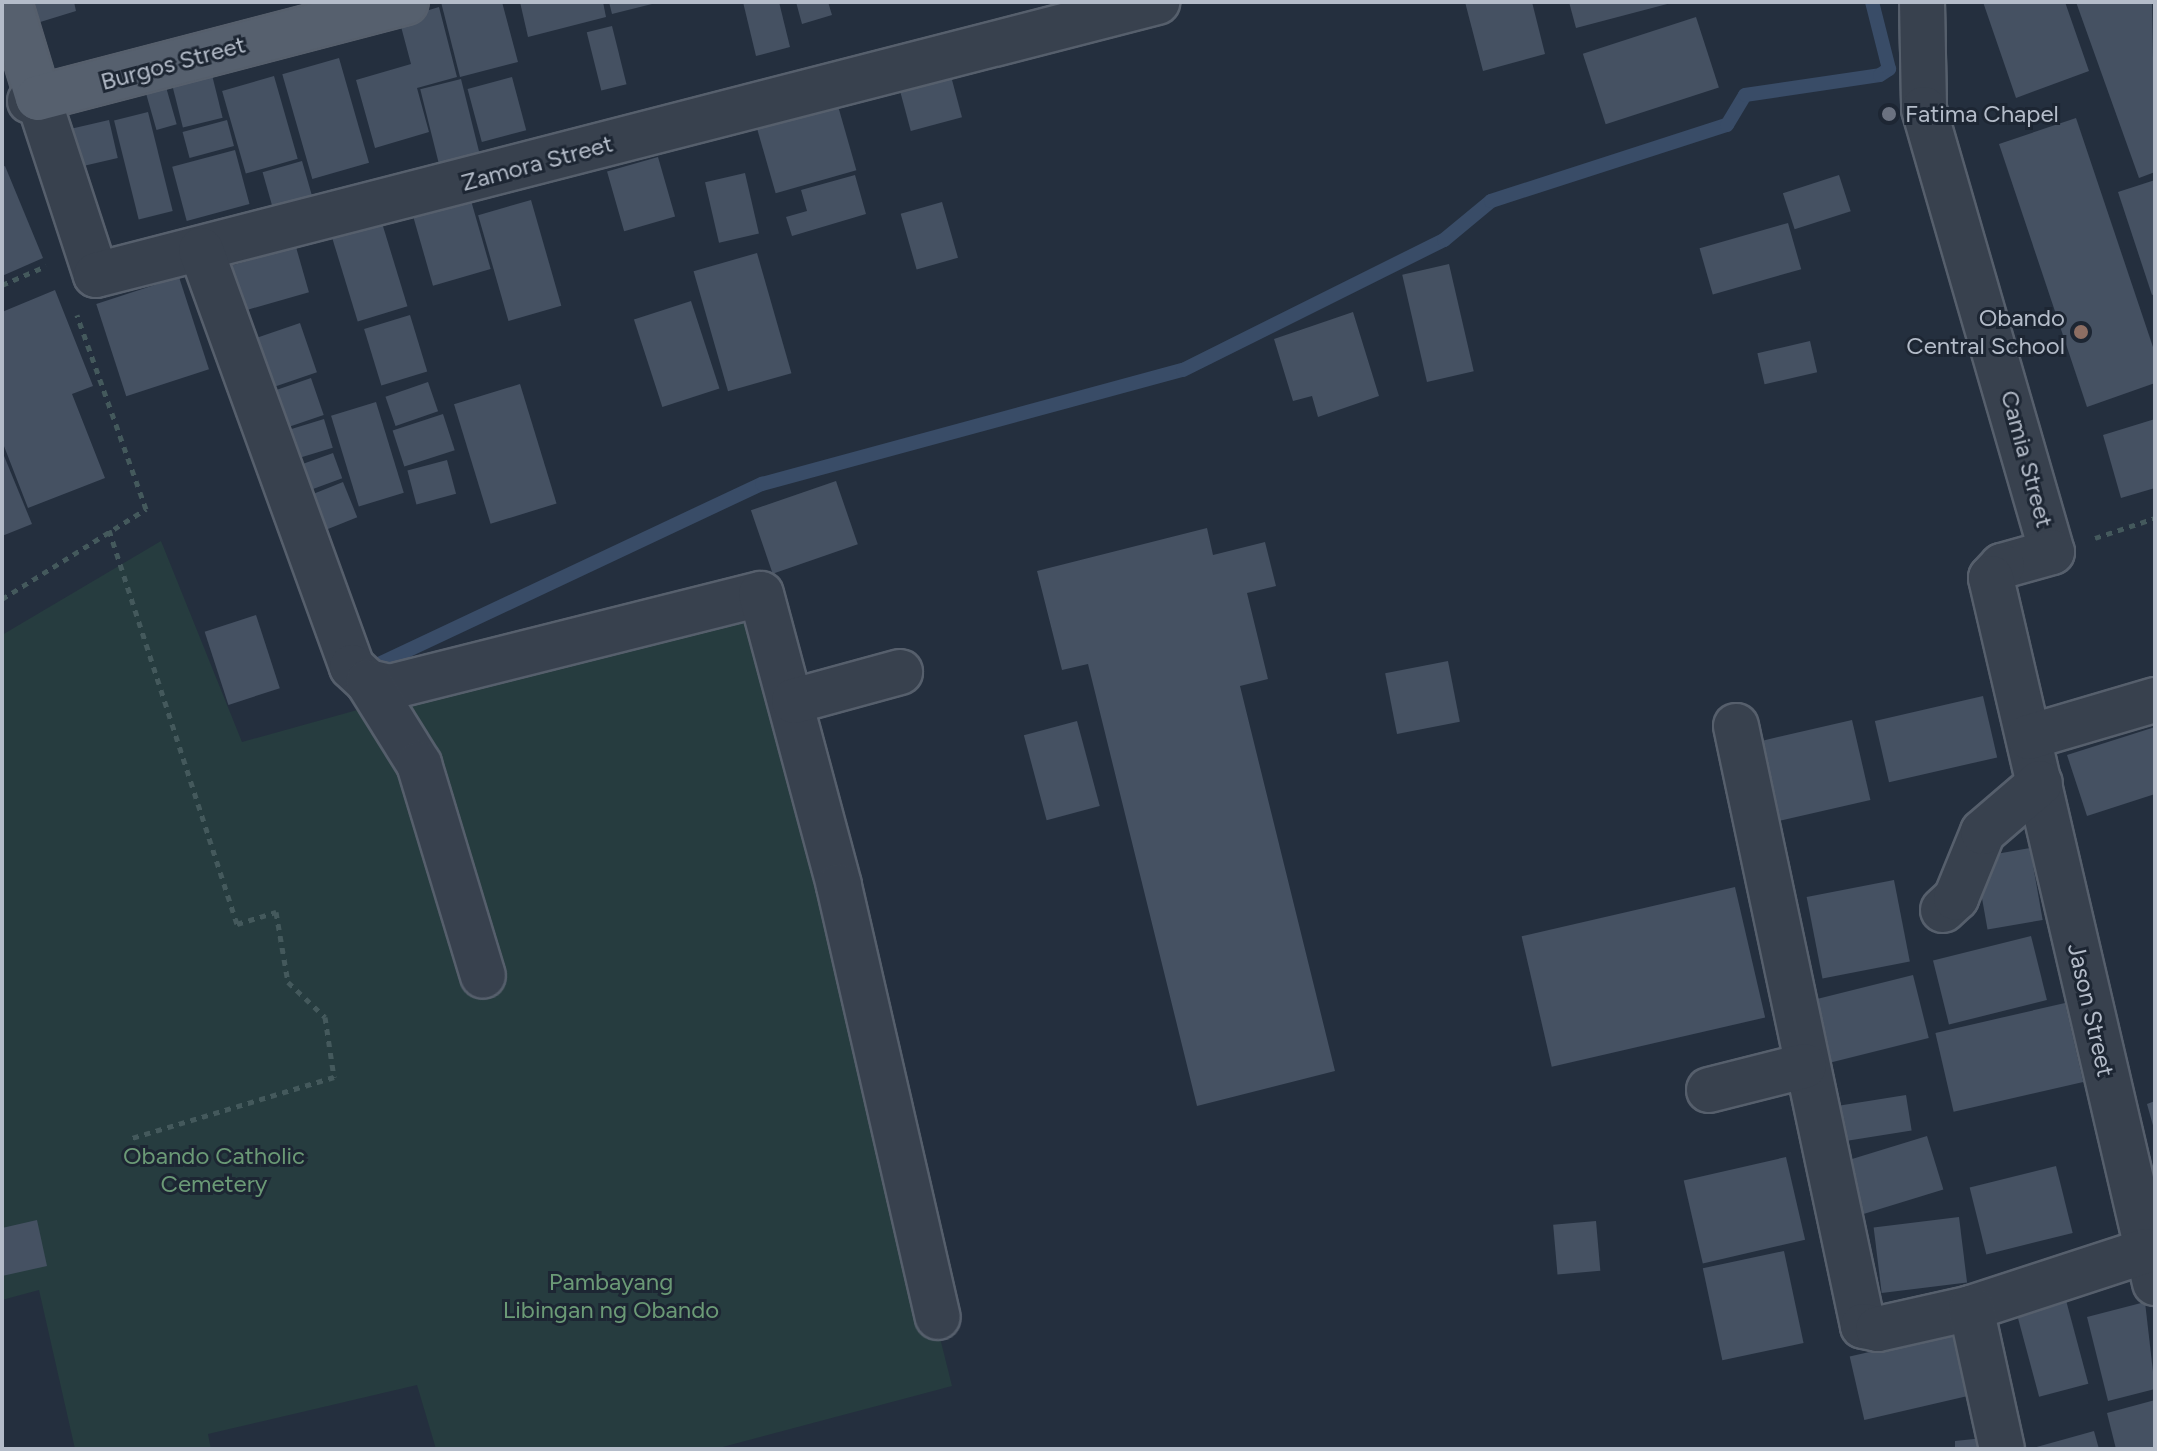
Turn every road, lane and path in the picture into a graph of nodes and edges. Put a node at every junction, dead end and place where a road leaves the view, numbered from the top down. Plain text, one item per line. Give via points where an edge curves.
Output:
1 (9, 2) edge
2 (406, 2) edge
3 (1157, 2) edge
4 (1922, 2) edge
5 (34, 100) junction
6 (201, 250) junction
7 (54, 263) dead end
8 (2, 285) edge
9 (72, 300) dead end
10 (2155, 518) edge
11 (109, 530) junction
12 (2052, 552) junction
13 (2, 599) edge
14 (900, 672) dead end
15 (368, 682) junction
16 (2155, 700) edge
17 (794, 701) junction
18 (1736, 726) dead end
19 (2029, 737) junction
20 (2040, 783) junction
21 (1943, 910) dead end
22 (483, 976) dead end
23 (1804, 1066) junction
24 (1709, 1090) dead end
25 (128, 1139) dead end
26 (2150, 1267) edge
27 (1971, 1308) junction
28 (938, 1317) dead end
29 (2002, 1449) edge

1 - 5 main road
2 - 5 main road, Burgos Street
3 - 6 street, Zamora Street
4 - 12 street, Camia Street via 1924,109
5 - 6 street, Zamora Street via 96,275
6 - 15 street via 352,667
7 - 8 path
9 - 11 path via 146,509
10 - 12 path
11 - 13 path
11 - 25 path via 237,924 276,912 288,982 325,1017 334,1077
12 - 19 street, Camia Street via 2002,566 1991,578
14 - 17 street
15 - 17 street via 390,687 761,594
15 - 22 street via 419,764
16 - 19 street
17 - 28 street
18 - 23 street
19 - 20 street, Jason Street
20 - 21 street via 1983,832 1956,898
20 - 26 street, Jason Street
23 - 24 street
23 - 27 street via 1863,1326 1878,1329
26 - 27 street
27 - 29 street

